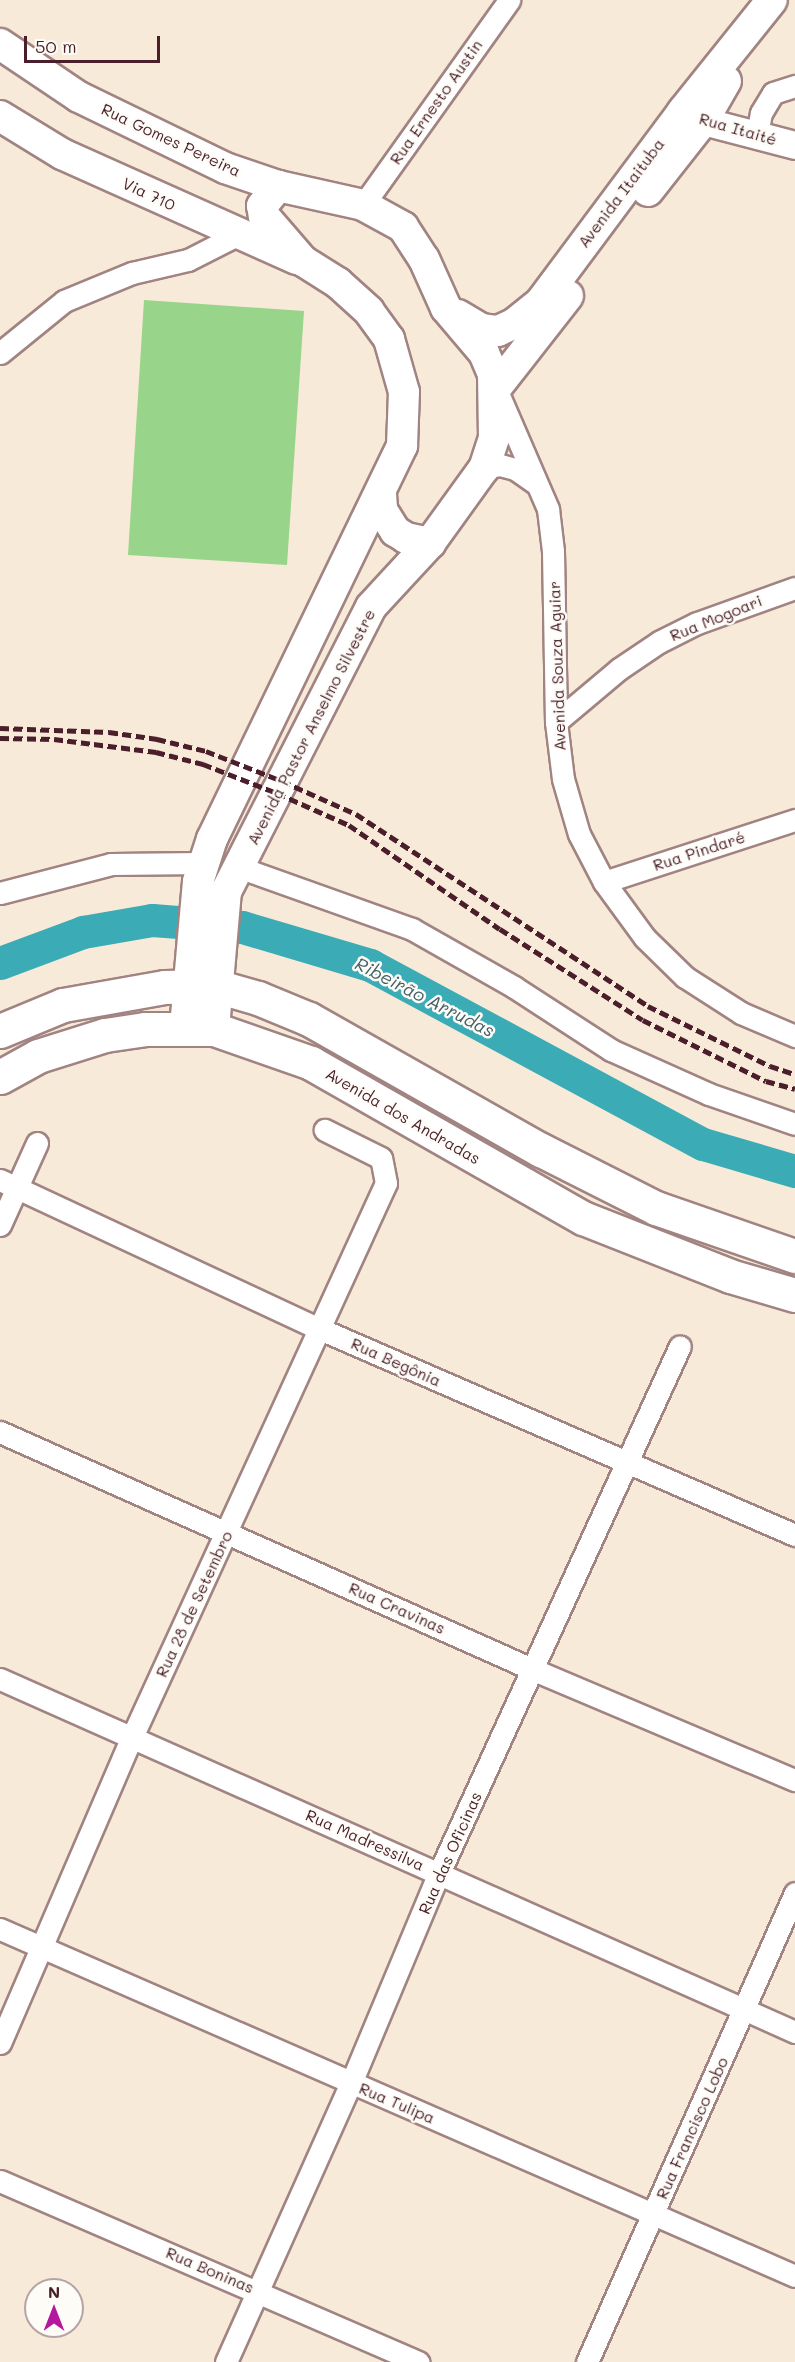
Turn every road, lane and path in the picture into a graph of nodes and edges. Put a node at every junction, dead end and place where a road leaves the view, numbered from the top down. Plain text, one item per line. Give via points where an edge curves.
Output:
1 (509, 0) edge
2 (773, 0) edge
3 (0, 44) edge
4 (795, 86) edge
5 (0, 116) edge
6 (693, 116) junction
7 (757, 135) junction
8 (795, 145) edge
9 (278, 186) junction
10 (363, 205) junction
11 (194, 216) junction
12 (239, 234) junction
13 (203, 251) junction
14 (303, 261) junction
15 (446, 308) junction
16 (0, 353) edge
17 (496, 388) junction
18 (484, 468) junction
19 (536, 483) junction
20 (381, 494) junction
21 (430, 543) junction
22 (795, 588) edge
23 (556, 722) junction
24 (795, 820) edge
25 (201, 872) junction
26 (232, 879) junction
27 (604, 882) junction
28 (0, 893) edge
29 (202, 976) junction
30 (199, 1028) junction
31 (0, 1031) edge
32 (795, 1036) edge
33 (0, 1077) edge
34 (795, 1124) edge
35 (325, 1130) dead end
36 (37, 1143) dead end
37 (9, 1184) edge
38 (0, 1225) edge
39 (795, 1256) edge
40 (795, 1295) edge
41 (321, 1329) junction
42 (680, 1346) dead end
43 (0, 1432) edge
44 (628, 1465) junction
45 (227, 1532) junction
46 (795, 1535) edge
47 (534, 1670) junction
48 (0, 1679) edge
49 (132, 1737) junction
50 (795, 1780) edge
51 (439, 1873) junction
52 (795, 1893) edge
53 (0, 1929) edge
54 (43, 1949) junction
55 (743, 2010) junction
56 (795, 2032) edge
57 (0, 2043) edge
58 (351, 2083) junction
59 (0, 2181) edge
60 (654, 2215) junction
61 (795, 2276) edge
62 (257, 2290) junction
63 (226, 2362) edge
64 (418, 2362) edge
65 (587, 2362) edge

1 - 10 street, Rua Ernesto Austin
2 - 6 main road, Avenida Itaituba
3 - 9 main road, Rua Gomes Pereira via 87,101 225,168
4 - 7 street via 773,93 761,113
5 - 11 main road, Via 710 via 62,154
6 - 7 street, Rua Itaité
6 - 15 main road, Avenida Itaituba via 532,310 498,331 481,329
6 - 17 main road, Avenida Itaituba
7 - 8 street, Rua Itaité
9 - 10 main road, Rua Gomes Pereira
9 - 14 main road via 262,206 264,216
10 - 15 main road, Rua Gomes Pereira via 403,227 424,259
11 - 12 main road, Via 710
11 - 13 street via 208,230 210,239
12 - 13 street
12 - 14 main road, Via 710
13 - 16 street via 188,260 132,273 64,301
14 - 20 main road, Avenida Pastor Anselmo Silvestre via 338,283 369,311 389,339 404,392 402,446
15 - 17 main road, Rua Gomes Pereira via 484,353
17 - 18 main road, Avenida Pastor Anselmo Silvestre via 494,438
17 - 19 street, Avenida Souza Aguiar
18 - 19 street via 500,465 514,469
18 - 21 main road, Avenida Pastor Anselmo Silvestre
19 - 23 street, Avenida Souza Aguiar via 548,509 553,551
20 - 21 main road via 382,510 394,531
20 - 25 main road, Avenida Pastor Anselmo Silvestre
21 - 26 main road, Avenida Pastor Anselmo Silvestre via 367,614
22 - 23 street, Rua Mogoari via 697,623 659,642 619,669
23 - 27 street, Avenida Souza Aguiar via 563,779 579,834
24 - 27 street, Rua Pindaré
25 - 28 street via 111,864
25 - 29 main road, Avenida Pastor Anselmo Silvestre
26 - 29 main road, Avenida Pastor Anselmo Silvestre
26 - 34 street via 412,929 514,987 611,1050 709,1094
27 - 32 street, Avenida Souza Aguiar via 645,938 685,977 741,1013
29 - 30 main road, Avenida Pastor Anselmo Silvestre
29 - 31 main road via 74,1002
29 - 39 main road via 309,1019 541,1150 656,1208
30 - 33 main road, Avenida dos Andradas via 135,1030 71,1044
30 - 40 main road, Avenida dos Andradas via 311,1063 583,1218 730,1276
35 - 41 street, Rua 28 de Setembro via 373,1153 385,1166 386,1183
36 - 37 street
37 - 38 street
37 - 41 street, Rua Begônia
41 - 44 street, Rua Begônia
41 - 45 street, Rua 28 de Setembro
42 - 44 street, Rua das Oficinas
43 - 45 street, Rua Cravinas
44 - 46 street, Rua Begônia
44 - 47 street, Rua das Oficinas
45 - 47 street, Rua Cravinas
45 - 49 street, Rua 28 de Setembro
47 - 50 street, Rua Cravinas
47 - 51 street, Rua das Oficinas
48 - 49 street, Rua Madressilva
49 - 51 street, Rua Madressilva
49 - 54 street, Rua 28 de Setembro
51 - 55 street, Rua Madressilva
51 - 58 street, Rua das Oficinas
52 - 55 street, Rua Francisco Lobo
53 - 54 street, Rua Tulipa
54 - 57 street, Rua 28 de Setembro
54 - 58 street, Rua Tulipa
55 - 56 street, Rua Madressilva
55 - 60 street, Rua Francisco Lobo
58 - 60 street, Rua Tulipa
58 - 62 street, Rua das Oficinas
59 - 62 street, Rua Boninas
60 - 61 street, Rua Tulipa
60 - 65 street, Rua Francisco Lobo
62 - 63 street, Rua das Oficinas
62 - 64 street, Rua Boninas

